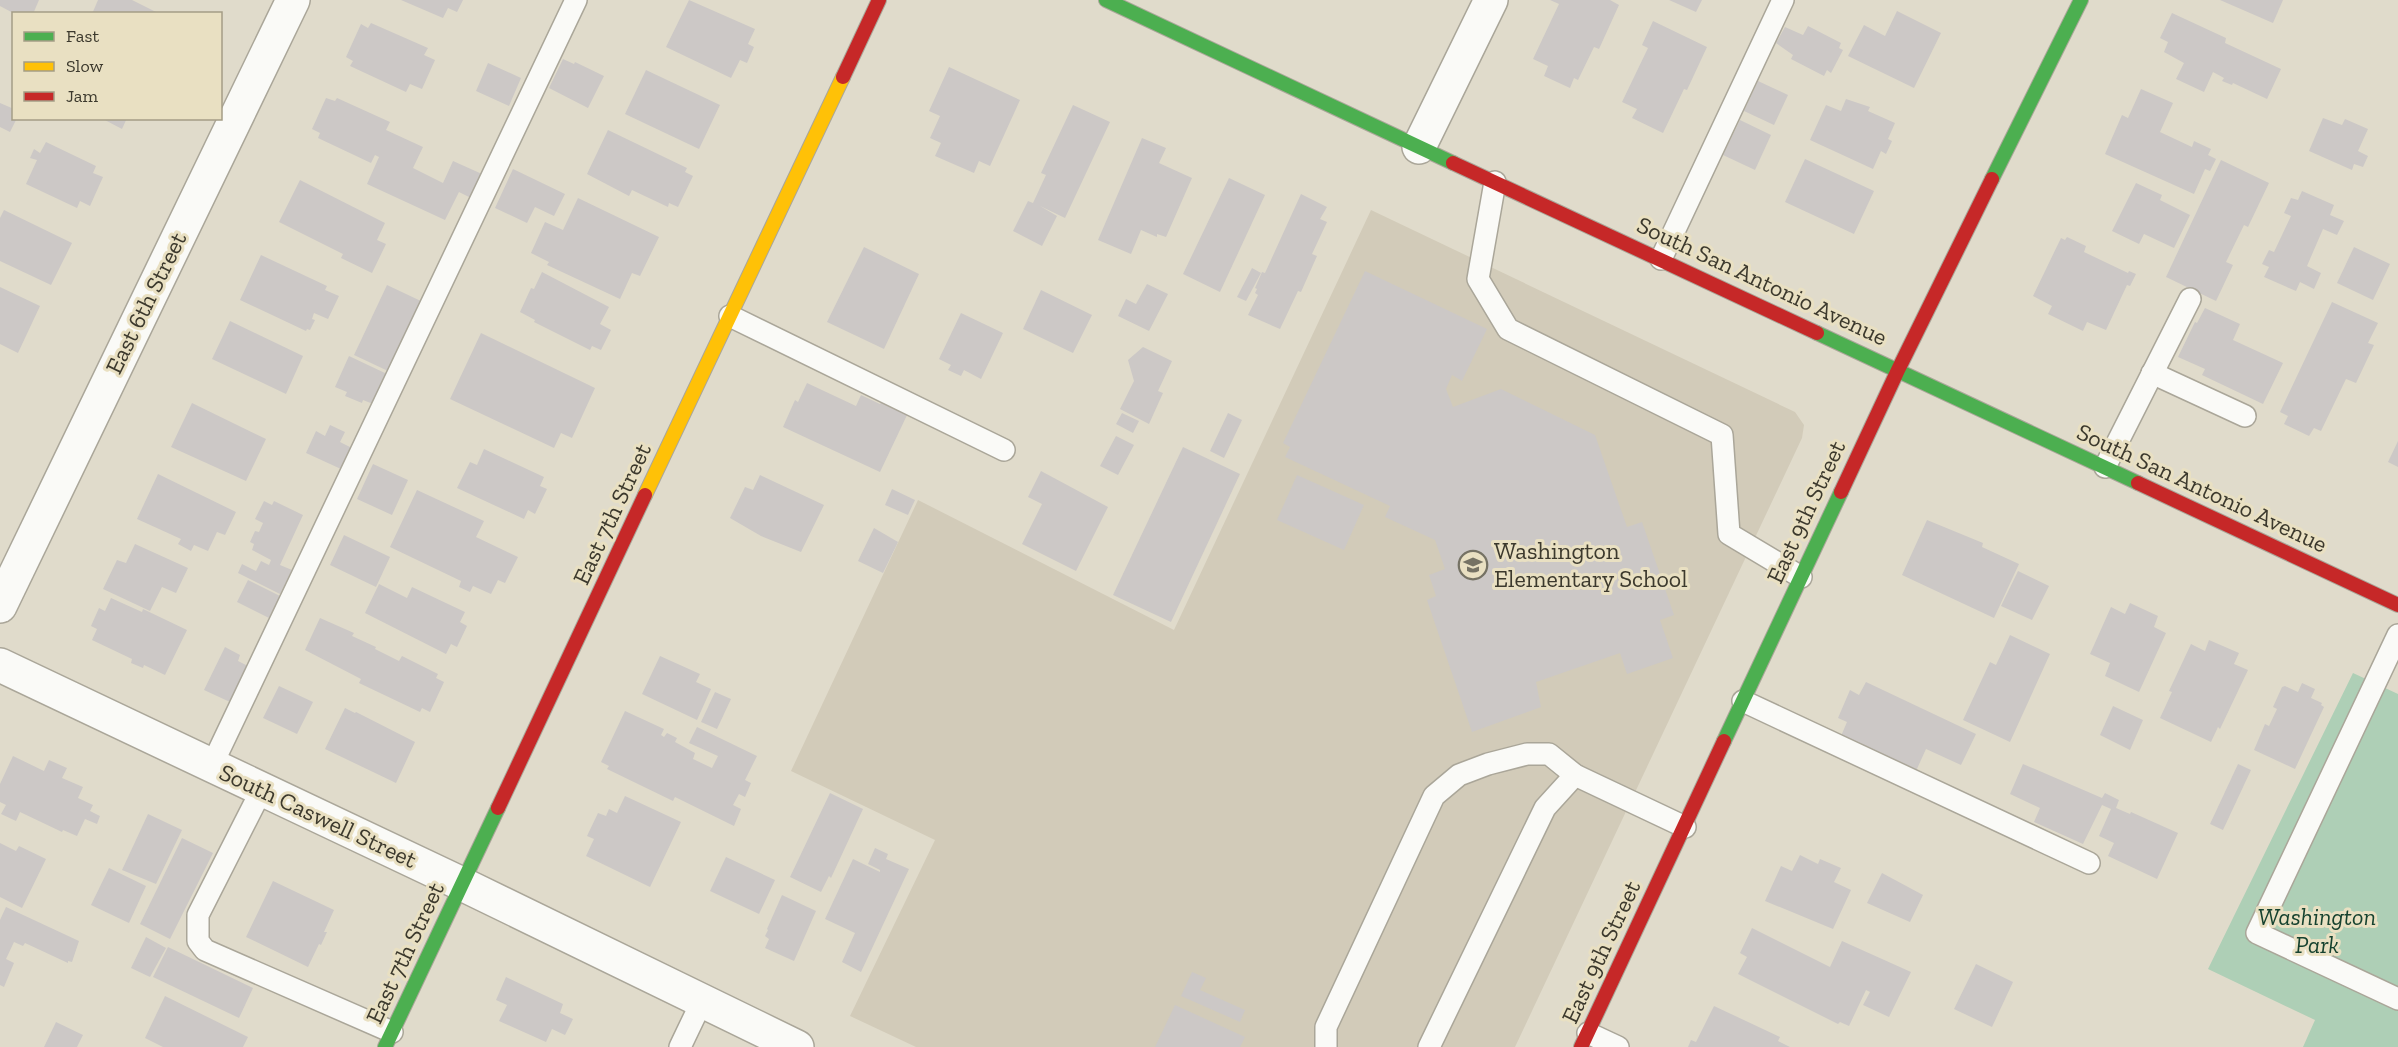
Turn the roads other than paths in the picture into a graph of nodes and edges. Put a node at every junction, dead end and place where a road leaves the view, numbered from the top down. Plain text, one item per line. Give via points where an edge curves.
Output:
1 (293, 0) edge
2 (576, 0) edge
3 (879, 0) edge
4 (1106, 0) edge
5 (1491, 0) edge
6 (1783, 0) edge
7 (2081, 0) edge
8 (1419, 147) junction
9 (1495, 182) junction
10 (1661, 259) junction
11 (2190, 299) dead end
12 (730, 316) junction
13 (1898, 370) junction
14 (2152, 373) junction
15 (2245, 416) dead end
16 (1004, 450) dead end
17 (2105, 467) junction
18 (1801, 577) junction
19 (2398, 605) edge
20 (0, 606) edge
21 (2398, 634) edge
22 (0, 664) edge
23 (1743, 701) junction
24 (212, 765) junction
25 (1575, 775) junction
26 (262, 789) junction
27 (1685, 827) junction
28 (2089, 863) dead end
29 (462, 884) junction
30 (2398, 999) edge
31 (702, 1001) junction
32 (389, 1040) edge
33 (1584, 1040) edge
34 (680, 1047) edge
35 (797, 1047) edge
36 (1326, 1047) edge
37 (1429, 1047) edge
38 (1618, 1047) edge

1 - 20 street, East 6th Street
2 - 24 lane
3 - 12 street, East 7th Street
4 - 8 street, South San Antonio Avenue
5 - 8 street
6 - 10 lane
7 - 13 street, East 9th Street
8 - 9 street, South San Antonio Avenue
9 - 10 street, South San Antonio Avenue
9 - 18 lane via 1478,279 1508,329 1722,435 1729,534
10 - 13 street, South San Antonio Avenue
11 - 14 lane
12 - 16 lane
12 - 29 street, East 7th Street
13 - 17 street, South San Antonio Avenue
13 - 18 street, East 9th Street
14 - 15 lane
14 - 17 lane
17 - 19 street, South San Antonio Avenue
18 - 23 street, East 9th Street
21 - 30 lane via 2257,933
22 - 24 street, South Caswell Street
23 - 27 street, East 9th Street
23 - 28 lane
24 - 26 street, South Caswell Street
25 - 27 lane
25 - 36 lane via 1549,754 1527,754 1459,775 1434,796 1326,1027
25 - 37 lane via 1545,808
26 - 29 street, South Caswell Street
26 - 32 lane via 198,915 198,941 205,950
27 - 33 street, East 9th Street
29 - 31 street, South Caswell Street
29 - 32 street, East 7th Street
31 - 34 lane
31 - 35 street, South Caswell Street
33 - 38 lane

